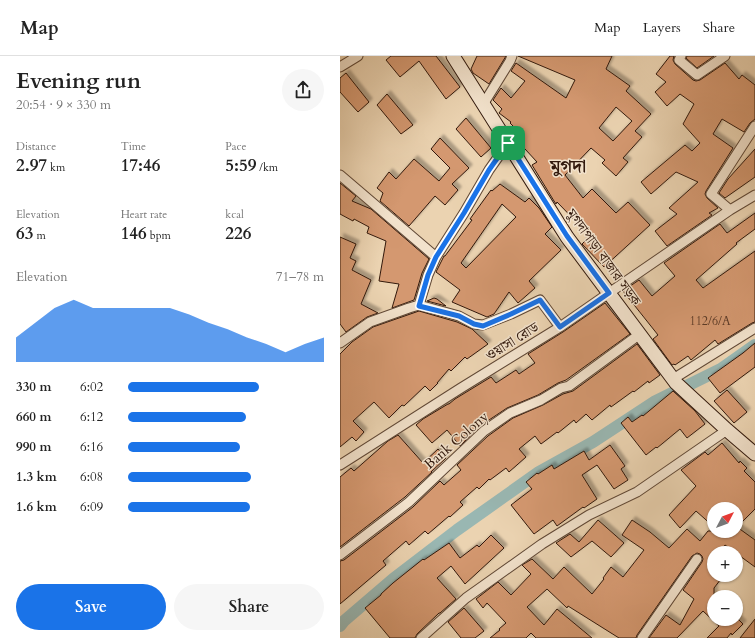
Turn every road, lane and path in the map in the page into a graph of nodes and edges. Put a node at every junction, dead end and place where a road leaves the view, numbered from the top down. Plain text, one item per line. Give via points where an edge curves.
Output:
1 (358, 56) edge
2 (453, 56) edge
3 (512, 56) edge
4 (681, 56) edge
5 (725, 56) edge
6 (340, 67) edge
7 (484, 103) junction
8 (755, 126) edge
9 (508, 143) junction
10 (340, 175) edge
11 (755, 195) edge
12 (730, 210) junction
13 (436, 257) junction
14 (609, 293) junction
15 (419, 306) junction
16 (560, 327) junction
17 (755, 328) edge
18 (640, 334) junction
19 (340, 343) edge
20 (674, 381) junction
21 (727, 430) junction
22 (755, 454) edge
23 (340, 465) edge
24 (340, 555) edge
25 (697, 559) dead end
26 (421, 638) edge
27 (642, 638) edge

1 - 6 street
2 - 7 street, মুগদাপাড়া বাজার সড়ক
3 - 7 street
4 - 5 street via 679,60 697,75
7 - 9 street, মুগদাপাড়া বাজার সড়ক
8 - 12 street via 711,194
9 - 13 street
9 - 14 street, মুগদাপাড়া বাজার সড়ক via 567,236
10 - 13 street
11 - 12 street, ওয়াসা রোড
12 - 14 street, ওয়াসা রোড
13 - 15 street
14 - 16 street, ওয়াসা রোড
14 - 18 street, মুগদাপাড়া বাজার সড়ক
15 - 16 street via 459,316 483,326 540,300
15 - 19 street via 370,322
16 - 23 street, ওয়াসা রোড
17 - 20 street
18 - 20 street, মুগদাপাড়া বাজার সড়ক
18 - 24 street, Bank Colony via 569,386 510,413 484,431 409,502
20 - 21 street, মুগদাপাড়া বাজার সড়ক
21 - 22 street, মুগদাপাড়া বাজার সড়ক
21 - 26 street via 636,492 589,515 542,544 466,598
25 - 27 street

